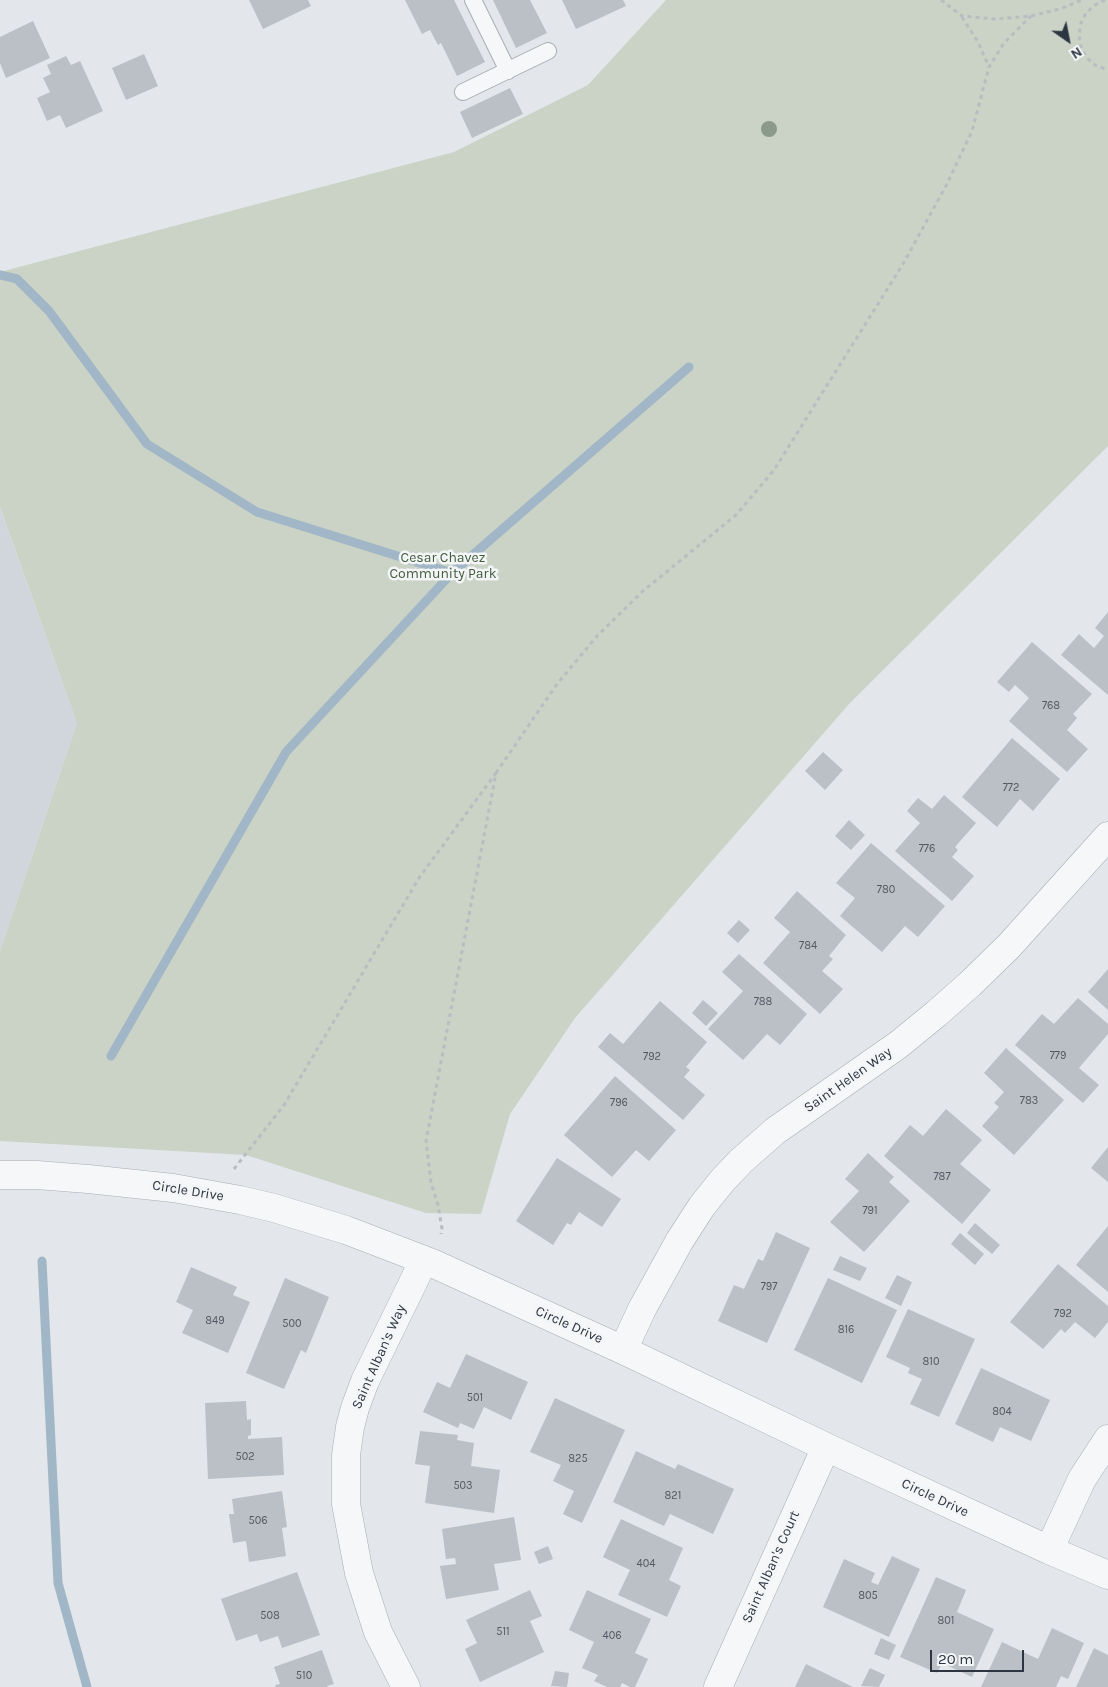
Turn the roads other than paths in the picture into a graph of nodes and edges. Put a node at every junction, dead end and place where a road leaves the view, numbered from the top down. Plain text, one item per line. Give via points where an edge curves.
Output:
1 (473, 0) edge
2 (548, 51) dead end
3 (508, 71) junction
4 (463, 92) dead end
5 (1108, 836) edge
6 (0, 1175) edge
7 (428, 1262) junction
8 (622, 1350) junction
9 (1108, 1439) edge
10 (826, 1447) junction
11 (1049, 1550) junction
12 (1108, 1576) edge
13 (406, 1687) edge
14 (718, 1687) edge

1 - 3 lane
2 - 3 lane
3 - 4 lane
5 - 8 street, Saint Helen Way via 1009,946 936,1014 898,1045 775,1131 741,1160 702,1206 680,1240
6 - 7 street, Circle Drive via 120,1182 212,1194 274,1208 346,1230
7 - 8 street, Circle Drive
7 - 13 street, Saint Alban's Way via 365,1381 350,1427 346,1455 346,1504 359,1574 378,1632
8 - 10 street, Circle Drive
9 - 11 street via 1082,1479
10 - 11 street, Circle Drive
10 - 14 street, Saint Alban's Court
11 - 12 street, Circle Drive

